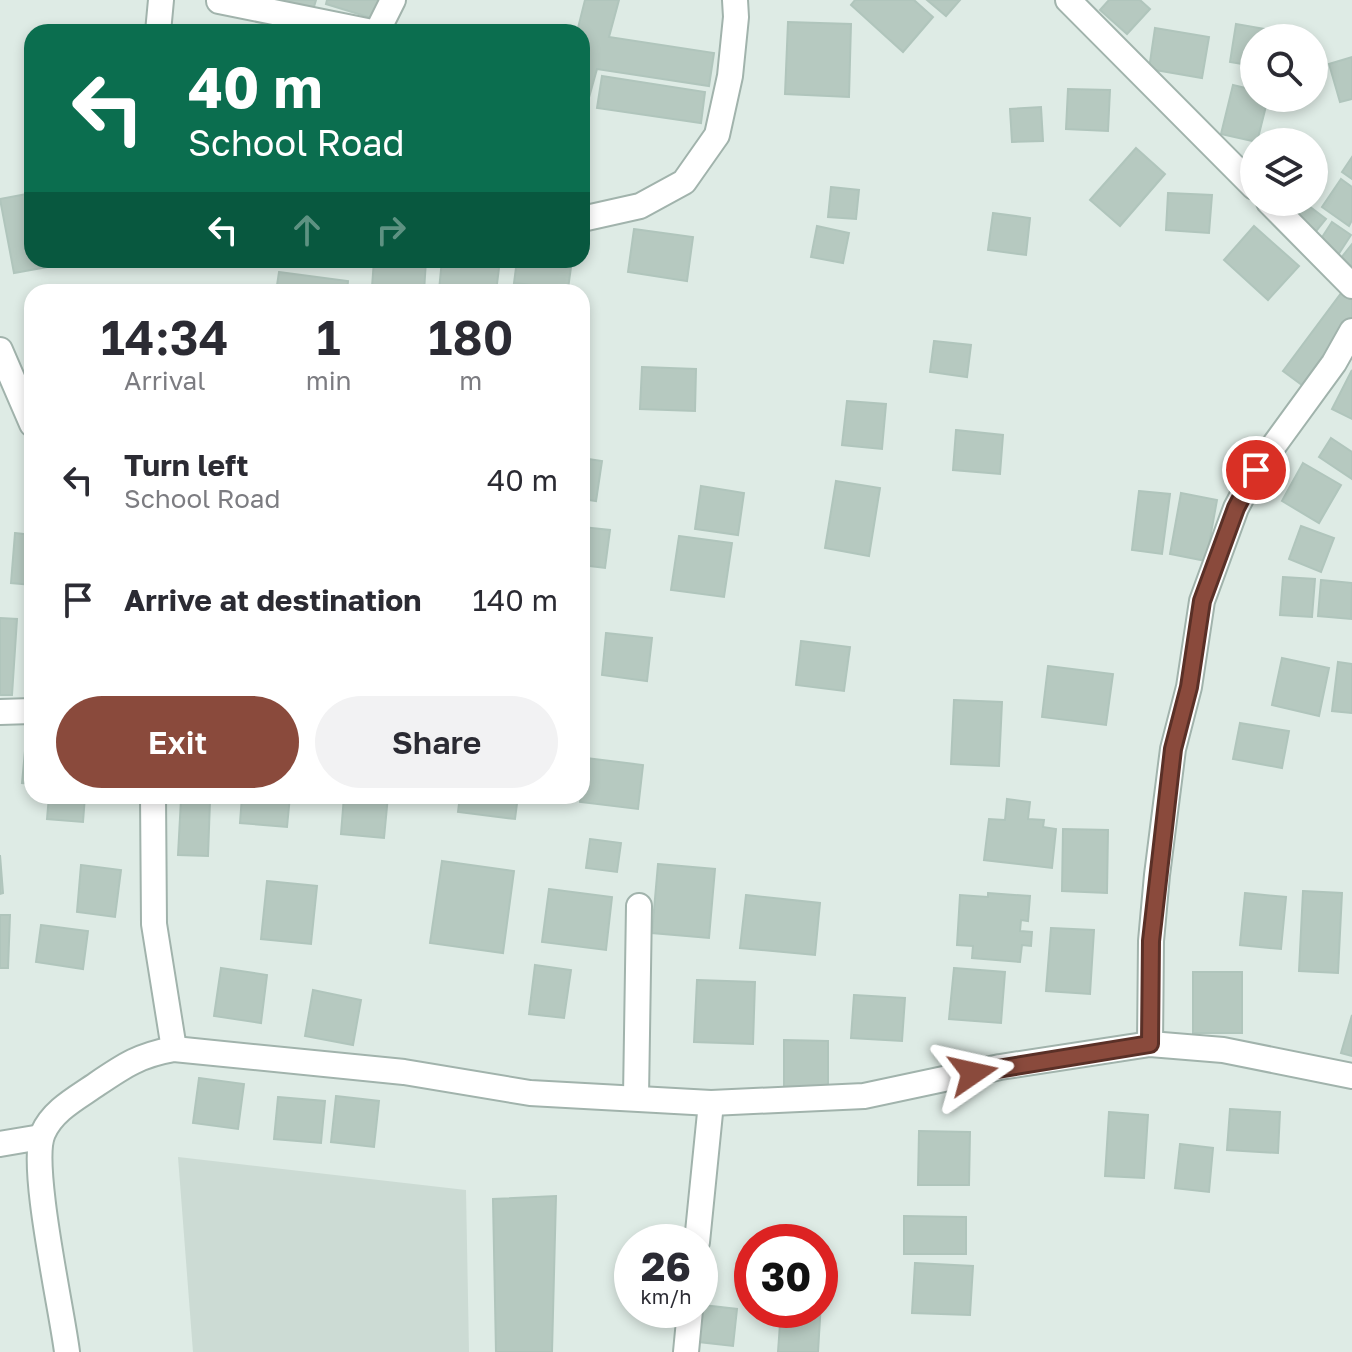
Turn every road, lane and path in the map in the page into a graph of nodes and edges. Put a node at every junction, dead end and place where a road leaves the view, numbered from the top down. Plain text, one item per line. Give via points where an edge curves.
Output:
1 (161, 0) edge
2 (215, 0) edge
3 (393, 0) edge
4 (735, 0) edge
5 (1068, 0) edge
6 (159, 24) edge
7 (335, 24) edge
8 (380, 24) edge
9 (1240, 173) edge
10 (1283, 216) edge
11 (590, 217) edge
12 (1352, 286) edge
13 (1352, 331) edge
14 (0, 350) edge
15 (24, 406) edge
16 (24, 711) edge
17 (0, 712) edge
18 (153, 804) edge
19 (639, 906) dead end
20 (1150, 1044) junction
21 (174, 1049) junction
22 (1352, 1076) edge
23 (636, 1097) junction
24 (711, 1103) junction
25 (41, 1137) junction
26 (0, 1144) edge
27 (699, 1224) edge
28 (688, 1328) edge
29 (67, 1352) edge
30 (686, 1352) edge

1 - 6 street
2 - 7 street
3 - 8 street
4 - 11 street via 730,76 717,135 709,147 684,182 640,206
5 - 9 street
10 - 12 street
13 - 20 street via 1256,470 1236,508 1202,601 1173,749 1157,875
14 - 15 street
16 - 17 street
18 - 21 street via 154,924
19 - 23 street
20 - 22 street via 1223,1050
20 - 24 street via 1000,1067 864,1096
21 - 23 street via 404,1072 530,1093
21 - 25 street via 146,1054 124,1066 66,1105
23 - 24 street
24 - 27 street
25 - 26 street
25 - 29 street via 44,1205
28 - 30 street

